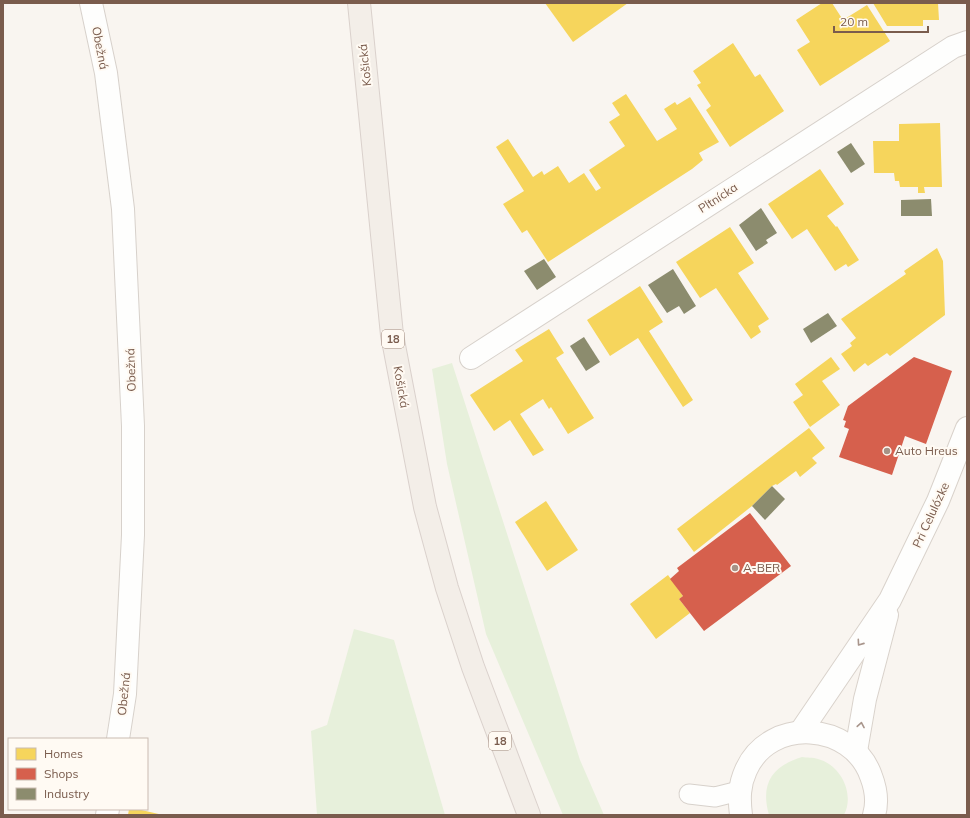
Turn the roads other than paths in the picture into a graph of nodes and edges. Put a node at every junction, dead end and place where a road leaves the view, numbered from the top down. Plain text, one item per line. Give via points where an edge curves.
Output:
1 (91, 3) edge
2 (359, 3) edge
3 (967, 42) edge
4 (470, 358) dead end
5 (967, 428) edge
6 (890, 600) junction
7 (801, 731) junction
8 (118, 738) edge
9 (856, 751) junction
10 (739, 791) junction
11 (689, 794) dead end
12 (529, 815) edge
13 (741, 815) edge
14 (874, 815) edge

1 - 8 street, Obežná via 106,72 123,209 133,426 133,535 125,694
2 - 12 main road, Košická / 18 via 392,335 426,507 473,667
3 - 4 street, Pltnícka via 946,51
5 - 6 street, Pri Celulózke via 938,501
6 -> 7 street, Pri Celulózke
9 -> 6 street, Pri Celulózke via 865,699
7 - 9 street via 831,735
7 - 10 street via 779,738 759,750 746,769
9 - 14 street via 868,768 875,787
10 - 11 lane via 715,797
10 - 13 street

